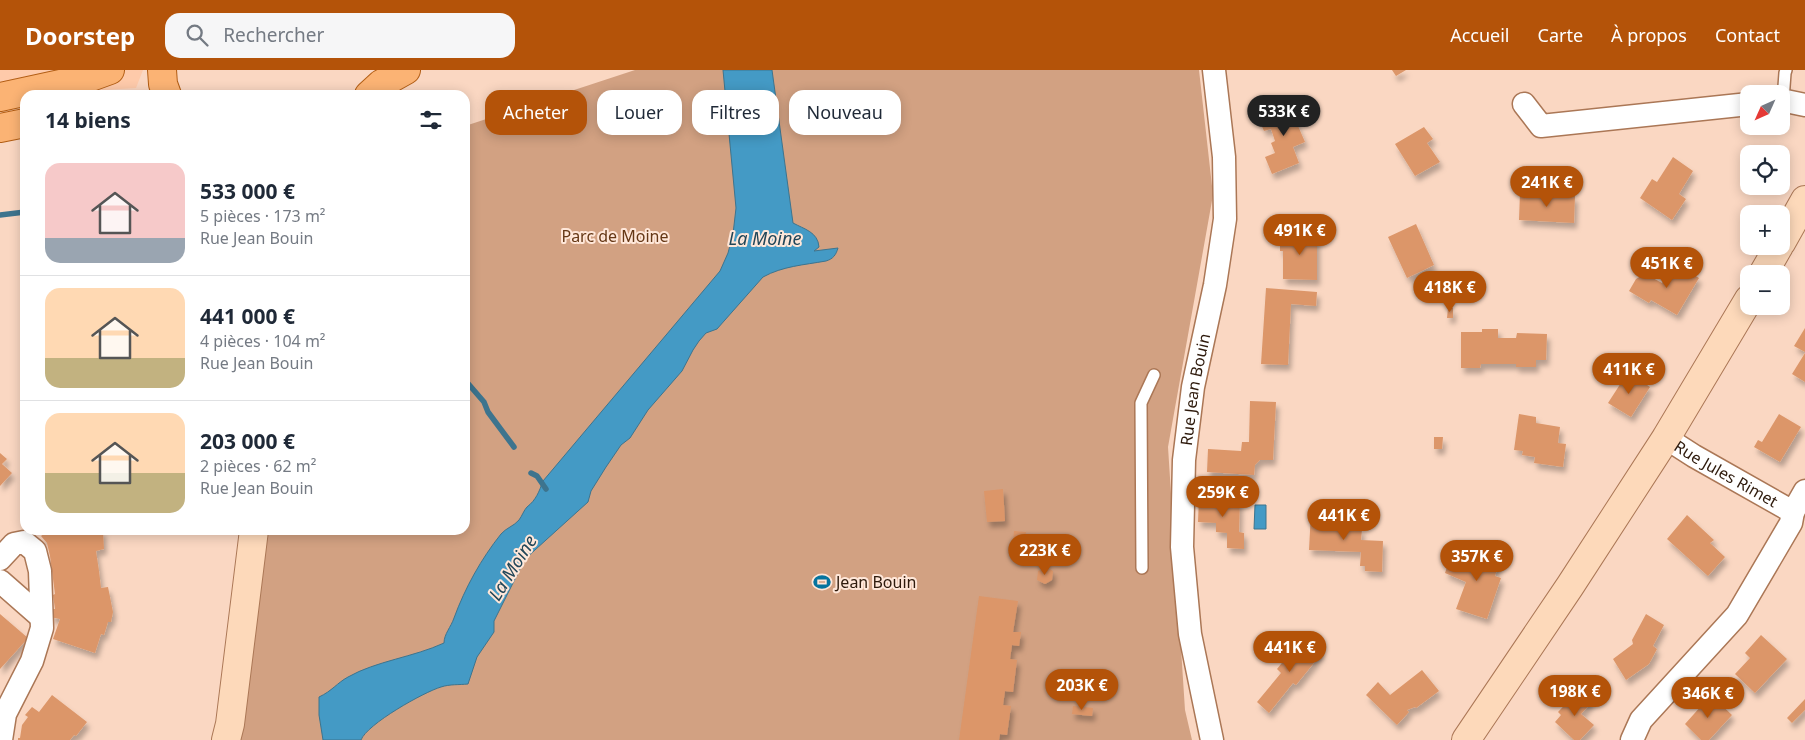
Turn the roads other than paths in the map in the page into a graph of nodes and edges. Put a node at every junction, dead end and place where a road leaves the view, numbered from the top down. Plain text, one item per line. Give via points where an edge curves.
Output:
1 (110, 70) edge
2 (162, 70) edge
3 (367, 70) edge
4 (406, 70) edge
5 (1214, 70) edge
6 (1786, 70) edge
7 (1784, 85) edge
8 (32, 90) edge
9 (165, 90) edge
10 (364, 90) edge
11 (374, 90) edge
12 (20, 93) edge
13 (0, 97) edge
14 (1790, 102) edge
15 (1524, 104) dead end
16 (1740, 105) edge
17 (1805, 105) edge
18 (20, 124) edge
19 (0, 128) edge
20 (1805, 200) edge
21 (1790, 227) edge
22 (1740, 314) edge
23 (1154, 375) dead end
24 (1666, 438) junction
25 (1805, 491) edge
26 (1793, 512) junction
27 (253, 535) edge
28 (0, 559) edge
29 (1142, 568) dead end
30 (0, 581) edge
31 (41, 616) junction
32 (1, 740) edge
33 (226, 740) edge
34 (1212, 740) edge
35 (1466, 740) edge
36 (1632, 740) edge

1 - 8 main road
2 - 9 main road
3 - 10 main road
4 - 11 main road
5 - 34 street, Rue Jean Bouin via 1224,157 1225,220 1193,387 1184,460 1182,547 1190,634
6 - 7 lane
12 - 13 main road
14 - 17 street
15 - 16 street via 1541,126
18 - 19 main road
20 - 21 main road
22 - 24 main road
23 - 29 lane via 1141,403
24 - 26 street, Rue Jules Rimet
24 - 35 main road
25 - 26 street, Rue Jules Rimet
26 - 36 street via 1791,523 1736,615 1641,720
27 - 33 main road
28 - 31 street via 14,544 24,542 35,551 40,571
30 - 31 street
31 - 32 street via 42,628 32,661 5,714

